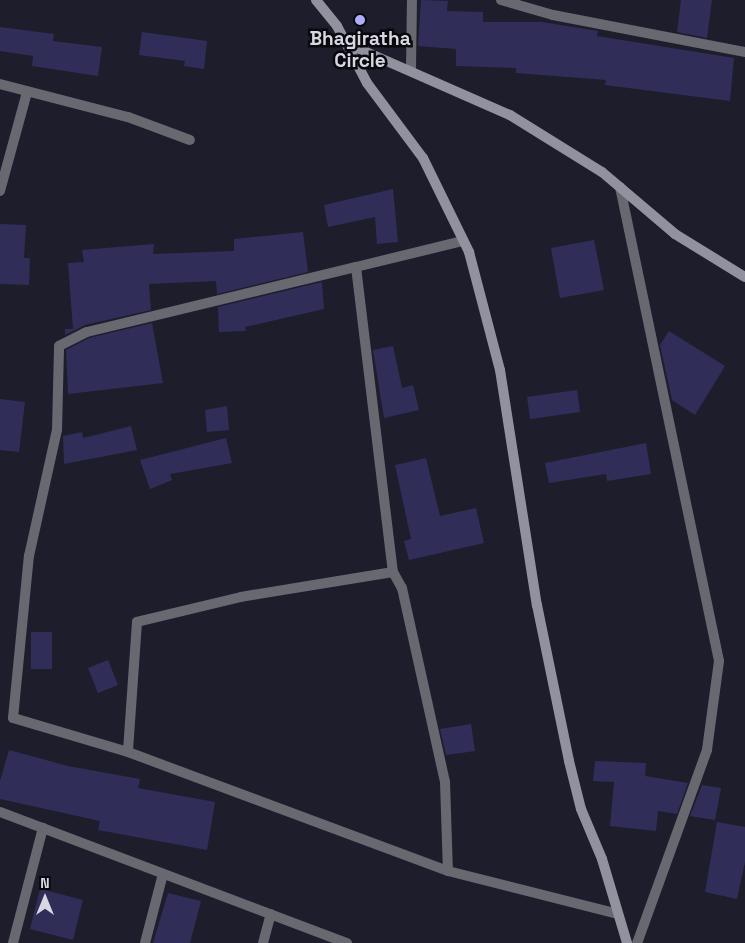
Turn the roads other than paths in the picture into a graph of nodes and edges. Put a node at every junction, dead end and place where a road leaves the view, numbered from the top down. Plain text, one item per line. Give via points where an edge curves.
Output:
1 (316, 0) edge
2 (412, 0) edge
3 (501, 0) edge
4 (348, 44) junction
5 (745, 52) edge
6 (410, 69) junction
7 (0, 84) edge
8 (27, 92) junction
9 (190, 140) dead end
10 (620, 187) junction
11 (0, 191) edge
12 (463, 241) junction
13 (356, 267) junction
14 (745, 277) edge
15 (392, 572) junction
16 (128, 752) junction
17 (0, 812) edge
18 (43, 828) junction
19 (448, 871) junction
20 (163, 874) junction
21 (271, 914) junction
22 (618, 914) junction
23 (13, 943) edge
24 (145, 943) edge
25 (263, 943) edge
26 (347, 943) edge
27 (627, 943) edge
28 (638, 943) edge

1 - 4 street
2 - 6 street
3 - 5 street via 553,15
4 - 6 street
4 - 12 street via 367,83 422,158
6 - 10 street via 510,115
7 - 8 street
8 - 9 street via 128,117
8 - 11 street
10 - 14 street via 675,234
10 - 28 street via 719,661 707,750
12 - 13 street
12 - 22 street via 500,370 537,606 581,809
13 - 15 street
13 - 16 street via 87,332 59,346 57,430 29,556 13,718
15 - 16 street via 241,597 137,622
15 - 19 street via 402,588 445,782
16 - 19 street
17 - 18 street
18 - 20 street
18 - 23 street
19 - 22 street
20 - 21 street
20 - 24 street
21 - 25 street
21 - 26 street
22 - 27 street

